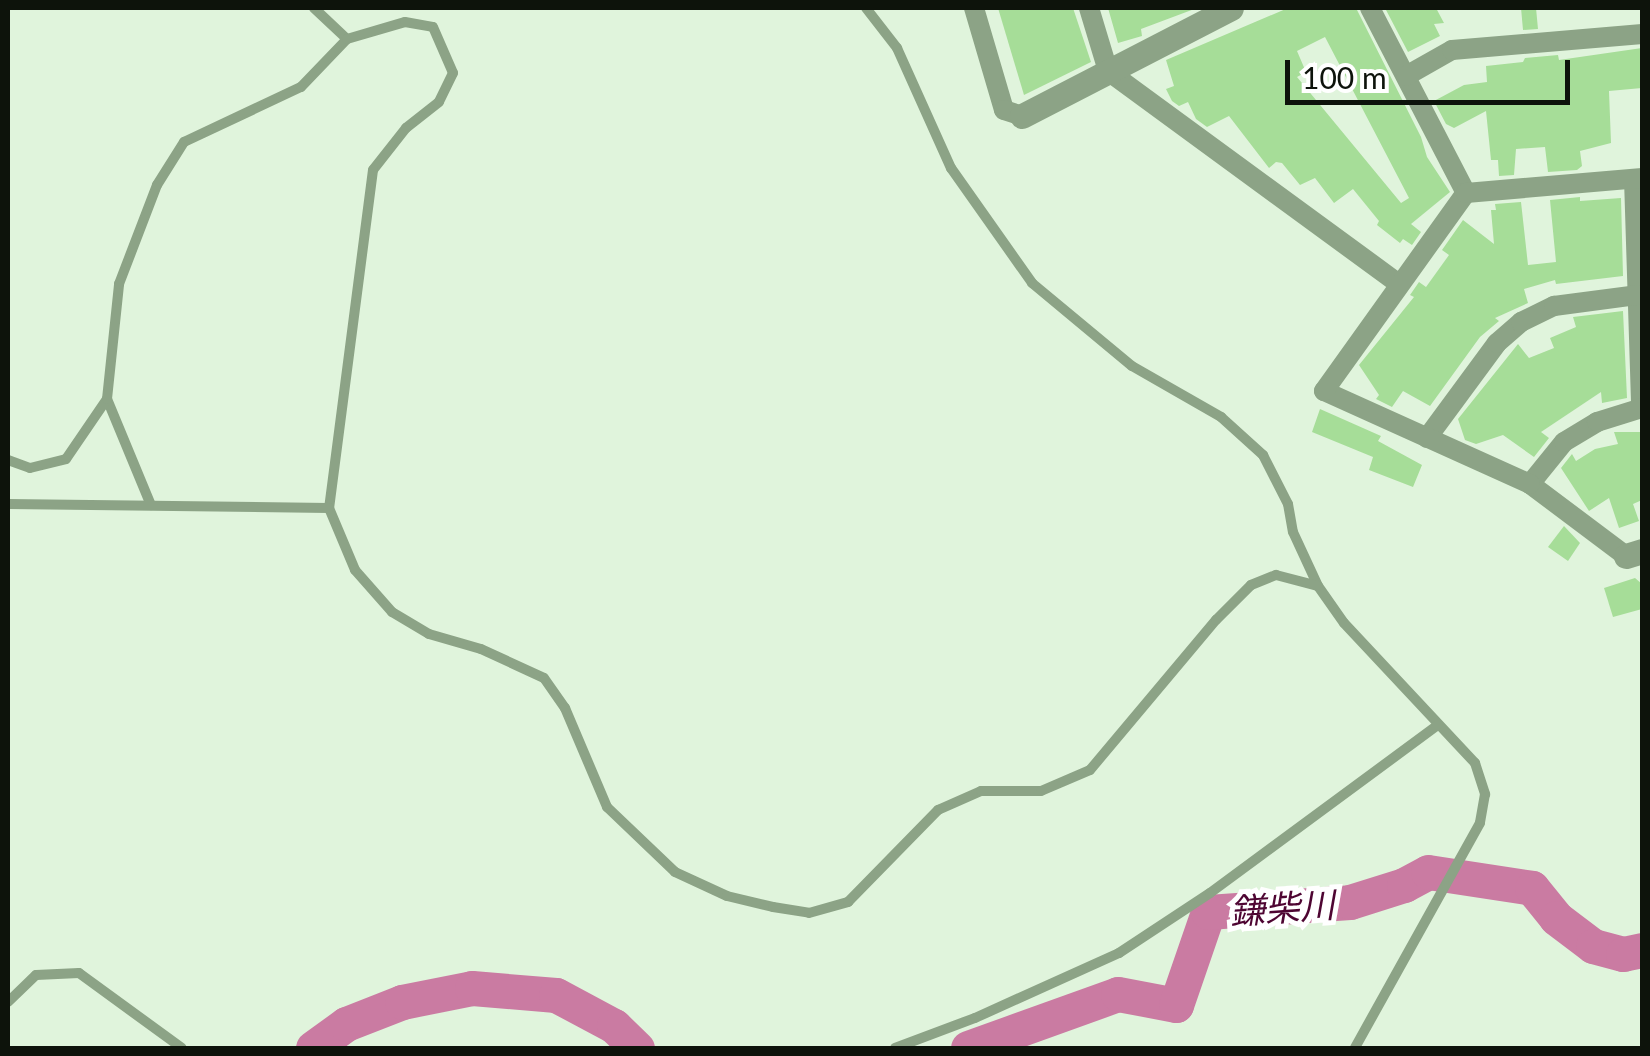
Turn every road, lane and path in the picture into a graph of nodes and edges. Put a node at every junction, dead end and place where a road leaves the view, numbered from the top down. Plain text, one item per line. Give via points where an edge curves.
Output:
1 (314, 8) edge
2 (866, 8) edge
3 (974, 8) edge
4 (1089, 8) edge
5 (1231, 8) edge
6 (1370, 8) edge
7 (1642, 34) edge
8 (347, 40) junction
9 (1108, 71) junction
10 (1406, 76) junction
11 (1022, 116) joint
12 (1638, 179) edge
13 (1466, 193) junction
14 (1399, 284) junction
15 (1638, 295) junction
16 (107, 399) junction
17 (1642, 408) edge
18 (1427, 438) junction
19 (8, 460) edge
20 (1530, 484) junction
21 (8, 504) edge
22 (151, 504) junction
23 (329, 508) junction
24 (1634, 554) edge
25 (1318, 586) junction
26 (1438, 725) junction
27 (8, 1002) edge
28 (182, 1048) edge
29 (896, 1048) edge
30 (1355, 1048) edge

1 - 8 lane
2 - 25 lane via 897,48 951,168 1032,283 1132,366 1222,417 1263,455
3 - 11 street via 1004,110
4 - 9 street
5 - 9 street
6 - 10 street
7 - 10 street via 1452,50
8 - 16 lane via 301,87 184,142 157,185 119,284
8 - 23 lane via 405,22 433,27 453,72 439,102 406,128 373,170
9 - 11 street
9 - 14 street
10 - 13 street
12 - 13 street
12 - 15 street
13 - 14 street
14 - 18 street via 1324,391
15 - 17 street
15 - 18 street via 1554,306 1521,322 1497,342
16 - 19 lane via 66,459 30,468
16 - 22 lane
17 - 20 street via 1597,422 1564,442
18 - 20 street
20 - 24 street
21 - 22 lane
22 - 23 lane
23 - 25 lane via 355,570 392,612 429,634 544,678 565,708 607,807 644,846 675,872 727,896 809,913 848,902 938,810 981,791 1041,791 1090,770 1252,584 1276,575
25 - 26 lane
26 - 29 lane via 1119,953
26 - 30 lane via 1475,763 1485,794 1480,823
27 - 28 lane via 36,975 79,973

